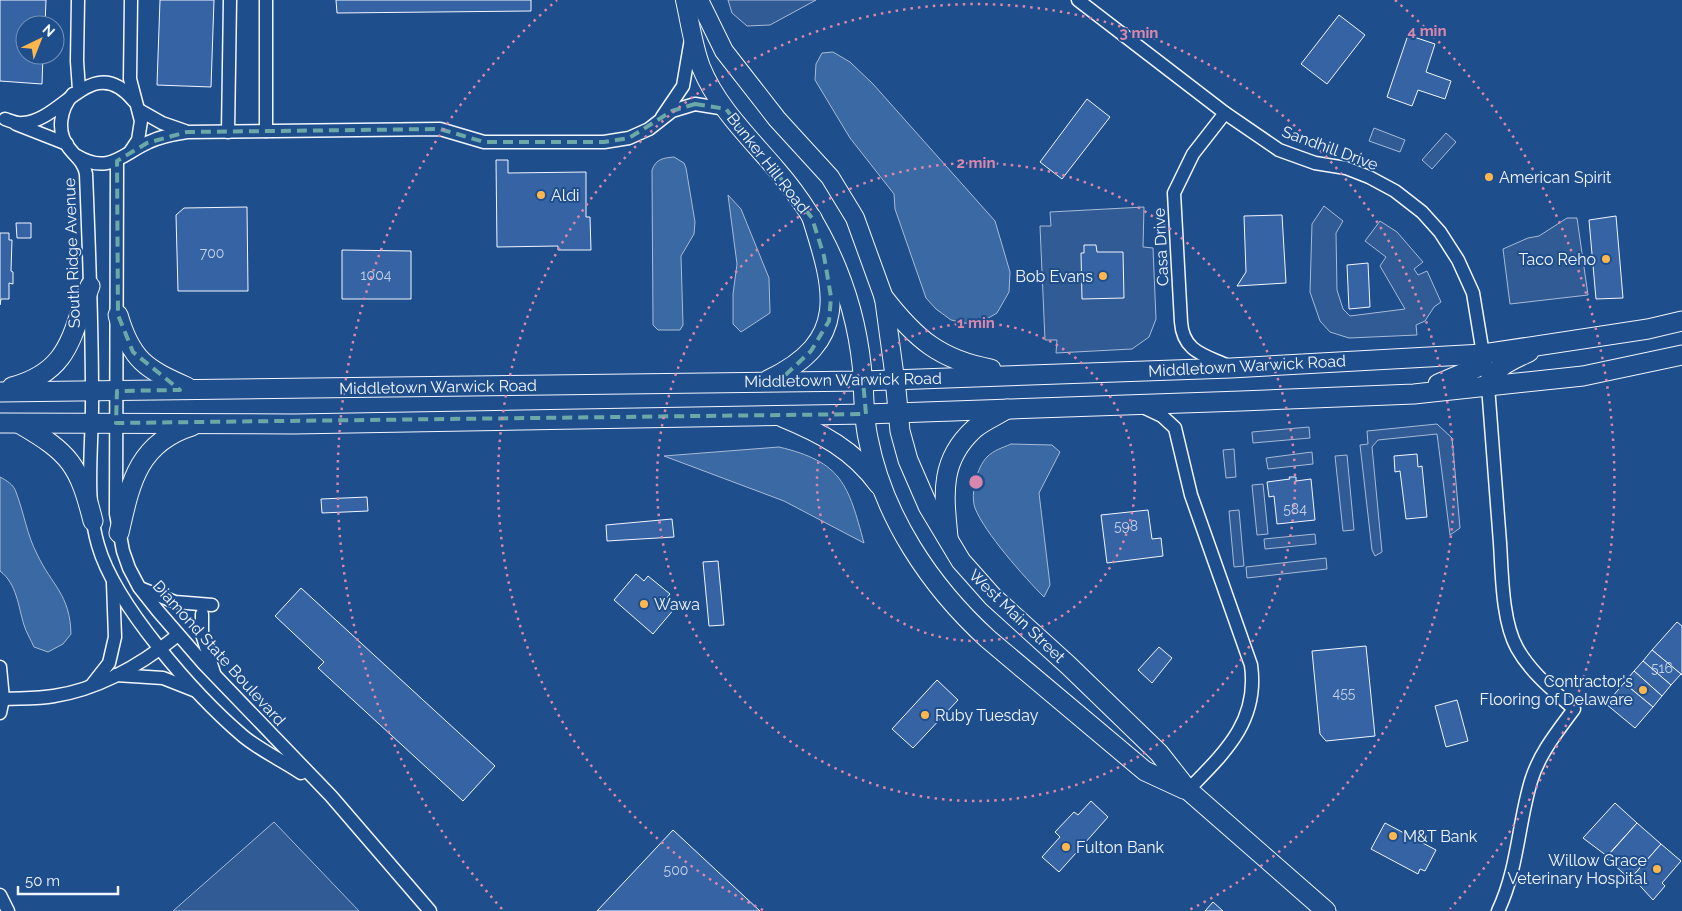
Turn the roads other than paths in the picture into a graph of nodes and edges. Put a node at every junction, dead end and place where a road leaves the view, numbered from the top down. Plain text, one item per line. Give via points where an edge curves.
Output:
1 (78, 0) edge
2 (131, 0) edge
3 (230, 0) edge
4 (266, 0) edge
5 (686, 0) edge
6 (699, 0) edge
7 (1082, 1) edge
8 (692, 34) junction
9 (76, 92) junction
10 (138, 107) junction
11 (726, 109) junction
12 (1225, 113) junction
13 (660, 121) junction
14 (266, 131) junction
15 (187, 132) junction
16 (228, 132) junction
17 (66, 144) junction
18 (77, 156) junction
19 (122, 158) junction
20 (812, 218) junction
21 (90, 286) junction
22 (884, 298) junction
23 (118, 315) junction
24 (1682, 321) edge
25 (1548, 344) junction
26 (1483, 354) junction
27 (1682, 355) edge
28 (1231, 368) junction
29 (1024, 375) junction
30 (895, 379) junction
31 (863, 381) junction
32 (765, 382) junction
33 (1488, 386) junction
34 (195, 390) junction
35 (0, 391) edge
36 (117, 391) junction
37 (92, 392) junction
38 (1414, 394) junction
39 (1136, 404) junction
40 (1007, 409) junction
41 (898, 412) junction
42 (774, 414) junction
43 (866, 414) junction
44 (0, 423) edge
45 (19, 423) junction
46 (92, 423) junction
47 (116, 423) junction
48 (204, 424) junction
49 (884, 492) junction
50 (93, 521) junction
51 (119, 534) junction
52 (949, 543) junction
53 (113, 581) junction
54 (139, 587) junction
55 (212, 605) dead end
56 (202, 614) dead end
57 (178, 635) junction
58 (161, 649) junction
59 (0, 667) edge
60 (116, 675) junction
61 (214, 676) junction
62 (91, 686) junction
63 (199, 692) junction
64 (3, 699) junction
65 (0, 713) edge
66 (1188, 790) junction
67 (331, 796) junction
68 (0, 894) edge
69 (8, 911) edge
70 (430, 911) edge
71 (1326, 911) edge
72 (1498, 911) edge

1 - 9 street
2 - 10 street via 129,64
3 - 16 street
4 - 14 street
5 - 8 main road, Bunker Hill Road
6 - 22 main road, Bunker Hill Road via 724,51 842,195 866,245
7 - 12 street, Sandhill Drive
8 - 11 main road, Bunker Hill Road via 701,66
8 - 13 street via 683,86
9 - 10 street via 93,84 109,84 126,92
9 - 17 street via 65,106 61,122
9 - 17 street via 55,109 25,124 4,119
10 - 15 street via 162,123
10 - 19 street via 142,122 140,134 136,145
11 - 13 street via 695,104 672,111
11 - 20 main road, Bunker Hill Road
12 - 26 street, Sandhill Drive via 1279,150 1369,177 1395,191 1422,212 1458,260 1473,293
12 - 28 street, Casa Drive via 1193,154 1174,193 1184,341
13 - 14 street via 629,138 604,142 484,142 440,129
14 - 16 street
15 - 16 street
15 - 19 street via 160,137
17 - 18 street, South Ridge Avenue
18 - 19 street via 98,164
18 - 21 street, South Ridge Avenue via 86,174
19 - 23 street
20 - 31 main road, Bunker Hill Road via 831,250 842,278 856,325
20 - 32 main road via 830,281 829,321 805,358
21 - 35 main road via 77,318 74,336 62,357 36,378
21 - 37 street, South Ridge Avenue
22 - 29 main road via 909,328 936,350 975,366
22 - 30 main road, Bunker Hill Road
23 - 34 main road via 127,342 142,362 158,374
23 - 36 street
24 - 25 main road, Middletown Warwick Road
25 - 26 main road, Middletown Warwick Road
25 - 33 main road via 1497,370
26 - 28 main road, Middletown Warwick Road
26 - 38 main road via 1478,367
27 - 33 main road, Middletown Warwick Road via 1583,376
28 - 29 main road, Middletown Warwick Road
29 - 30 main road, Middletown Warwick Road
30 - 31 main road, Middletown Warwick Road
30 - 41 main road, West Main Street
31 - 32 main road, Middletown Warwick Road
31 - 43 main road, Bunker Hill Road
32 - 34 main road, Middletown Warwick Road
33 - 38 main road, Middletown Warwick Road
33 - 72 street via 1510,629 1524,661 1574,710 1545,750 1531,780 1512,876
34 - 36 main road, Middletown Warwick Road
35 - 37 main road, Middletown Warwick Road
36 - 37 main road, Middletown Warwick Road
36 - 47 street
37 - 46 street, Diamond State Boulevard
38 - 39 main road, Middletown Warwick Road
39 - 40 main road, Middletown Warwick Road
39 - 66 street via 1162,416 1175,428 1191,495 1251,665 1250,705 1241,728 1232,743
40 - 41 main road, Middletown Warwick Road
40 - 52 main road via 974,429 951,459 945,502
41 - 43 main road, Middletown Warwick Road
41 - 52 main road, West Main Street via 908,460
42 - 43 main road, Middletown Warwick Road
42 - 48 main road, Middletown Warwick Road
42 - 49 main road via 824,435 842,447 871,474
43 - 49 main road, West Main Street via 868,438
44 - 45 main road, Middletown Warwick Road
45 - 46 main road, Middletown Warwick Road
45 - 50 main road via 51,442 69,460 82,484
46 - 47 main road, Middletown Warwick Road
46 - 50 street, Diamond State Boulevard
47 - 48 main road, Middletown Warwick Road
47 - 51 street, Diamond State Boulevard
48 - 51 main road via 184,428 172,435 139,465 130,486
49 - 66 main road, West Main Street via 921,562 965,617 1145,770
50 - 53 street, Diamond State Boulevard via 98,545
51 - 54 street, Diamond State Boulevard via 129,568
52 - 66 main road, West Main Street via 982,586 1160,754
53 - 58 street, Diamond State Boulevard
53 - 62 street via 115,637 108,662
54 - 55 street via 175,602
54 - 57 street, Diamond State Boulevard
56 - 61 street via 202,634
57 - 58 street
57 - 61 street, Diamond State Boulevard
58 - 60 street
58 - 63 street, Diamond State Boulevard
59 - 64 street
60 - 62 street
60 - 63 street via 163,678
61 - 67 street, Diamond State Boulevard
62 - 64 street via 54,696
63 - 67 street, Diamond State Boulevard via 245,738
64 - 65 street
66 - 71 main road, West Main Street
67 - 70 street, Diamond State Boulevard
68 - 69 street

